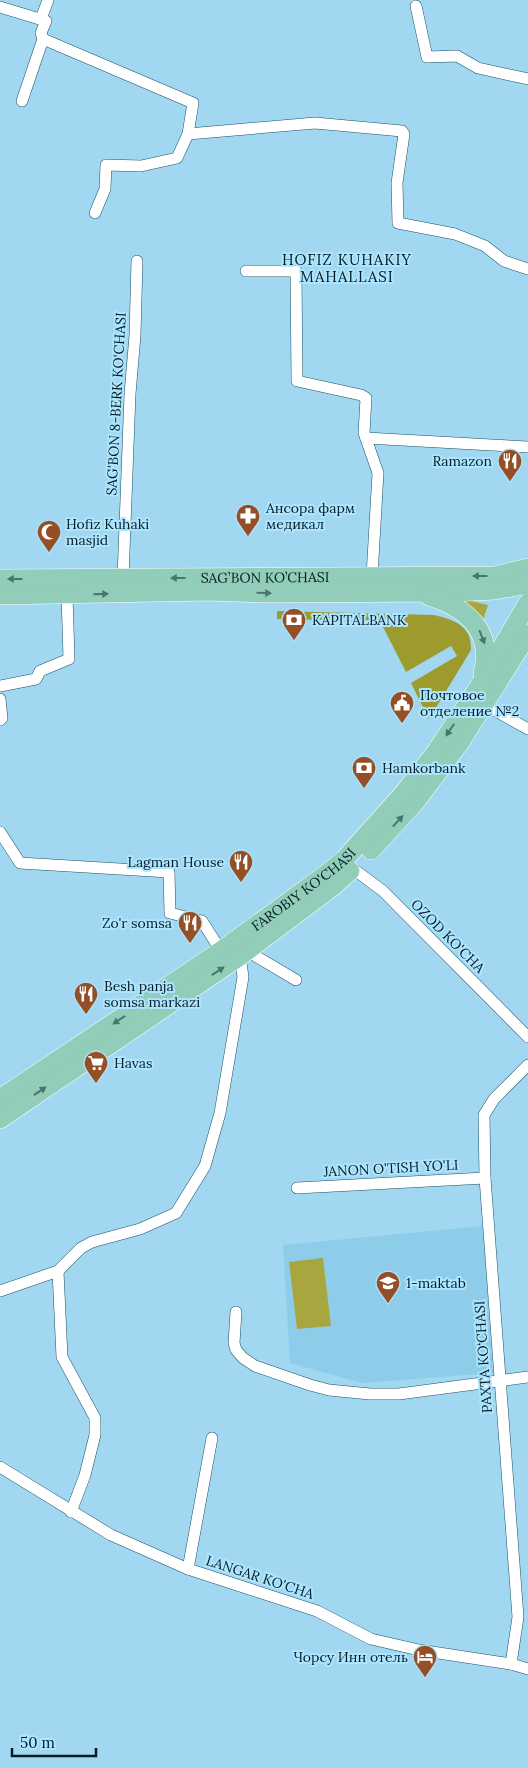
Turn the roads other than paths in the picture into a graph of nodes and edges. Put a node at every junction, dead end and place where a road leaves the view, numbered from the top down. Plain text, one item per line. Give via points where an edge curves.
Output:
1 (48, 0) edge
2 (416, 6) dead end
3 (0, 7) edge
4 (41, 19) junction
5 (43, 39) junction
6 (528, 79) edge
7 (22, 101) dead end
8 (188, 134) junction
9 (95, 213) dead end
10 (137, 261) dead end
11 (528, 269) edge
12 (246, 271) dead end
13 (366, 438) junction
14 (528, 447) edge
15 (528, 568) edge
16 (372, 576) junction
17 (123, 578) junction
18 (0, 579) edge
19 (528, 584) edge
20 (416, 592) junction
21 (0, 595) edge
22 (67, 595) junction
23 (528, 603) edge
24 (528, 634) edge
25 (0, 686) edge
26 (481, 697) junction
27 (0, 699) edge
28 (0, 720) edge
29 (528, 729) edge
30 (0, 832) edge
31 (348, 865) junction
32 (235, 950) junction
33 (296, 980) dead end
34 (528, 1037) edge
35 (528, 1065) edge
36 (0, 1099) edge
37 (0, 1119) edge
38 (486, 1178) junction
39 (297, 1188) dead end
40 (58, 1271) junction
41 (0, 1291) edge
42 (236, 1312) dead end
43 (528, 1377) edge
44 (500, 1381) junction
45 (212, 1438) dead end
46 (0, 1467) edge
47 (71, 1512) junction
48 (188, 1569) junction
49 (511, 1664) junction
50 (528, 1669) edge

1 - 4 street
2 - 6 street via 427,57 457,56 478,68
3 - 4 street
4 - 5 street via 46,21 41,33
5 - 7 street
5 - 8 street via 193,103
8 - 9 street via 177,158 141,166 106,165 105,189
8 - 11 street via 315,123 402,131 397,183 398,223 455,234 485,246 504,261
10 - 17 street, SAG'BON 8-BERK KO'CHASI
12 - 13 street via 296,271 297,381 365,396
13 - 14 street
13 - 16 street via 378,473
15 -> 16 main road, SAG’BON KO’CHASI via 495,576
16 -> 17 main road, SAG’BON KO’CHASI
17 -> 18 main road, SAG’BON KO’CHASI
19 - 20 main road, SAG’BON KO’CHASI via 494,590
22 -> 20 main road, SAG’BON KO’CHASI via 209,591
20 -> 26 main road via 457,608 479,630 486,656
21 - 22 main road, SAG’BON KO’CHASI
22 - 25 street via 70,659 40,670 36,679
23 - 26 main road, FAROBIY KO'CHASI
24 - 26 main road, FAROBIY KO'CHASI
26 - 29 street via 501,714
26 - 31 main road, FAROBIY KO'CHASI
27 - 28 street
30 - 32 street via 20,863 168,872 170,913 202,921
31 - 32 main road, FAROBIY KO'CHASI via 324,876
31 - 34 street, OZOD KO'CHA via 383,891
32 - 33 street
32 -> 36 main road, FAROBIY KO'CHASI
37 -> 32 main road, FAROBIY KO'CHASI
32 - 40 street via 243,977 220,1113 205,1166 176,1213 140,1229 92,1242 81,1248
35 - 38 street, PAXTA KO‘CHASI via 494,1099 484,1116
38 - 39 street, JANON O'TISH YO'LI
38 - 44 street, PAXTA KO‘CHASI
40 - 41 street
40 - 47 street via 62,1357 95,1418 95,1435 85,1475
42 - 44 street via 234,1343 243,1358 255,1366 329,1390 399,1394
43 - 44 street
44 - 49 street, PAXTA KO‘CHASI via 518,1617
45 - 48 street
46 - 47 street, LANGAR KO'CHA
47 - 48 street, LANGAR KO'CHA via 111,1535
48 - 49 street, LANGAR KO'CHA via 317,1611 371,1639
49 - 50 street, LANGAR KO'CHA

